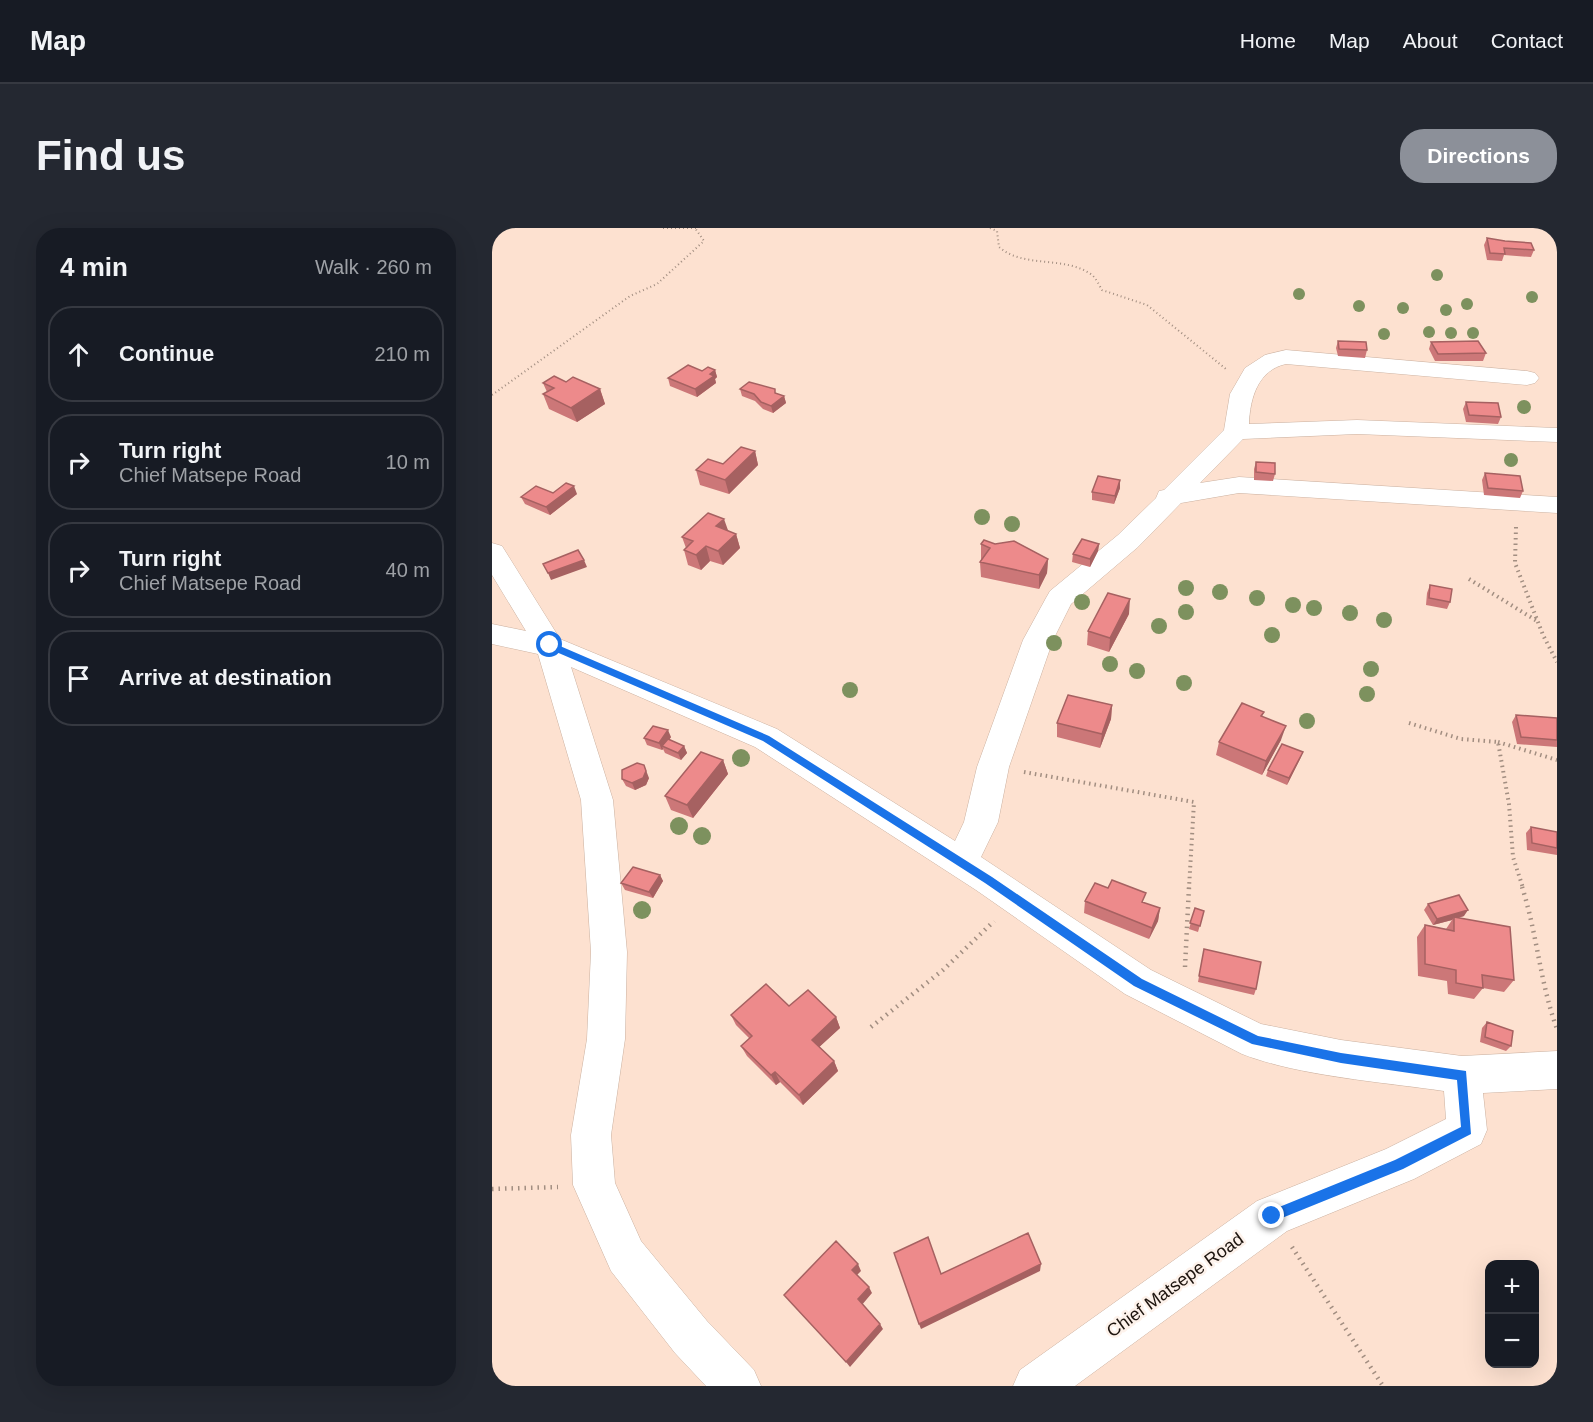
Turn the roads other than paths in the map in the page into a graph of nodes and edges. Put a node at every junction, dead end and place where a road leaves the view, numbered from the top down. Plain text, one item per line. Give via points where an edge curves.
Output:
1 (1527, 378) dead end
2 (1236, 432) junction
3 (1557, 435) edge
4 (1168, 497) junction
5 (1557, 505) edge
6 (492, 552) edge
7 (492, 634) edge
8 (550, 645) junction
9 (961, 863) junction
10 (1557, 1070) edge
11 (1462, 1075) junction
12 (738, 1386) edge
13 (1035, 1386) edge

1 - 2 street via 1274,358 1249,376 1236,412
2 - 3 street via 1357,427
2 - 4 street
4 - 5 street via 1239,485
4 - 9 street via 1128,541 1060,598 1038,640 993,767 981,822
6 - 8 street
7 - 8 street
8 - 9 street via 766,738
8 - 12 street via 597,800 599,823 609,952 606,1039 591,1135 594,1185 626,1257 691,1337
9 - 11 street via 1138,982 1256,1041
10 - 11 street
11 - 13 street, Chief Matsepe Road via 1467,1130 1399,1164 1272,1216

